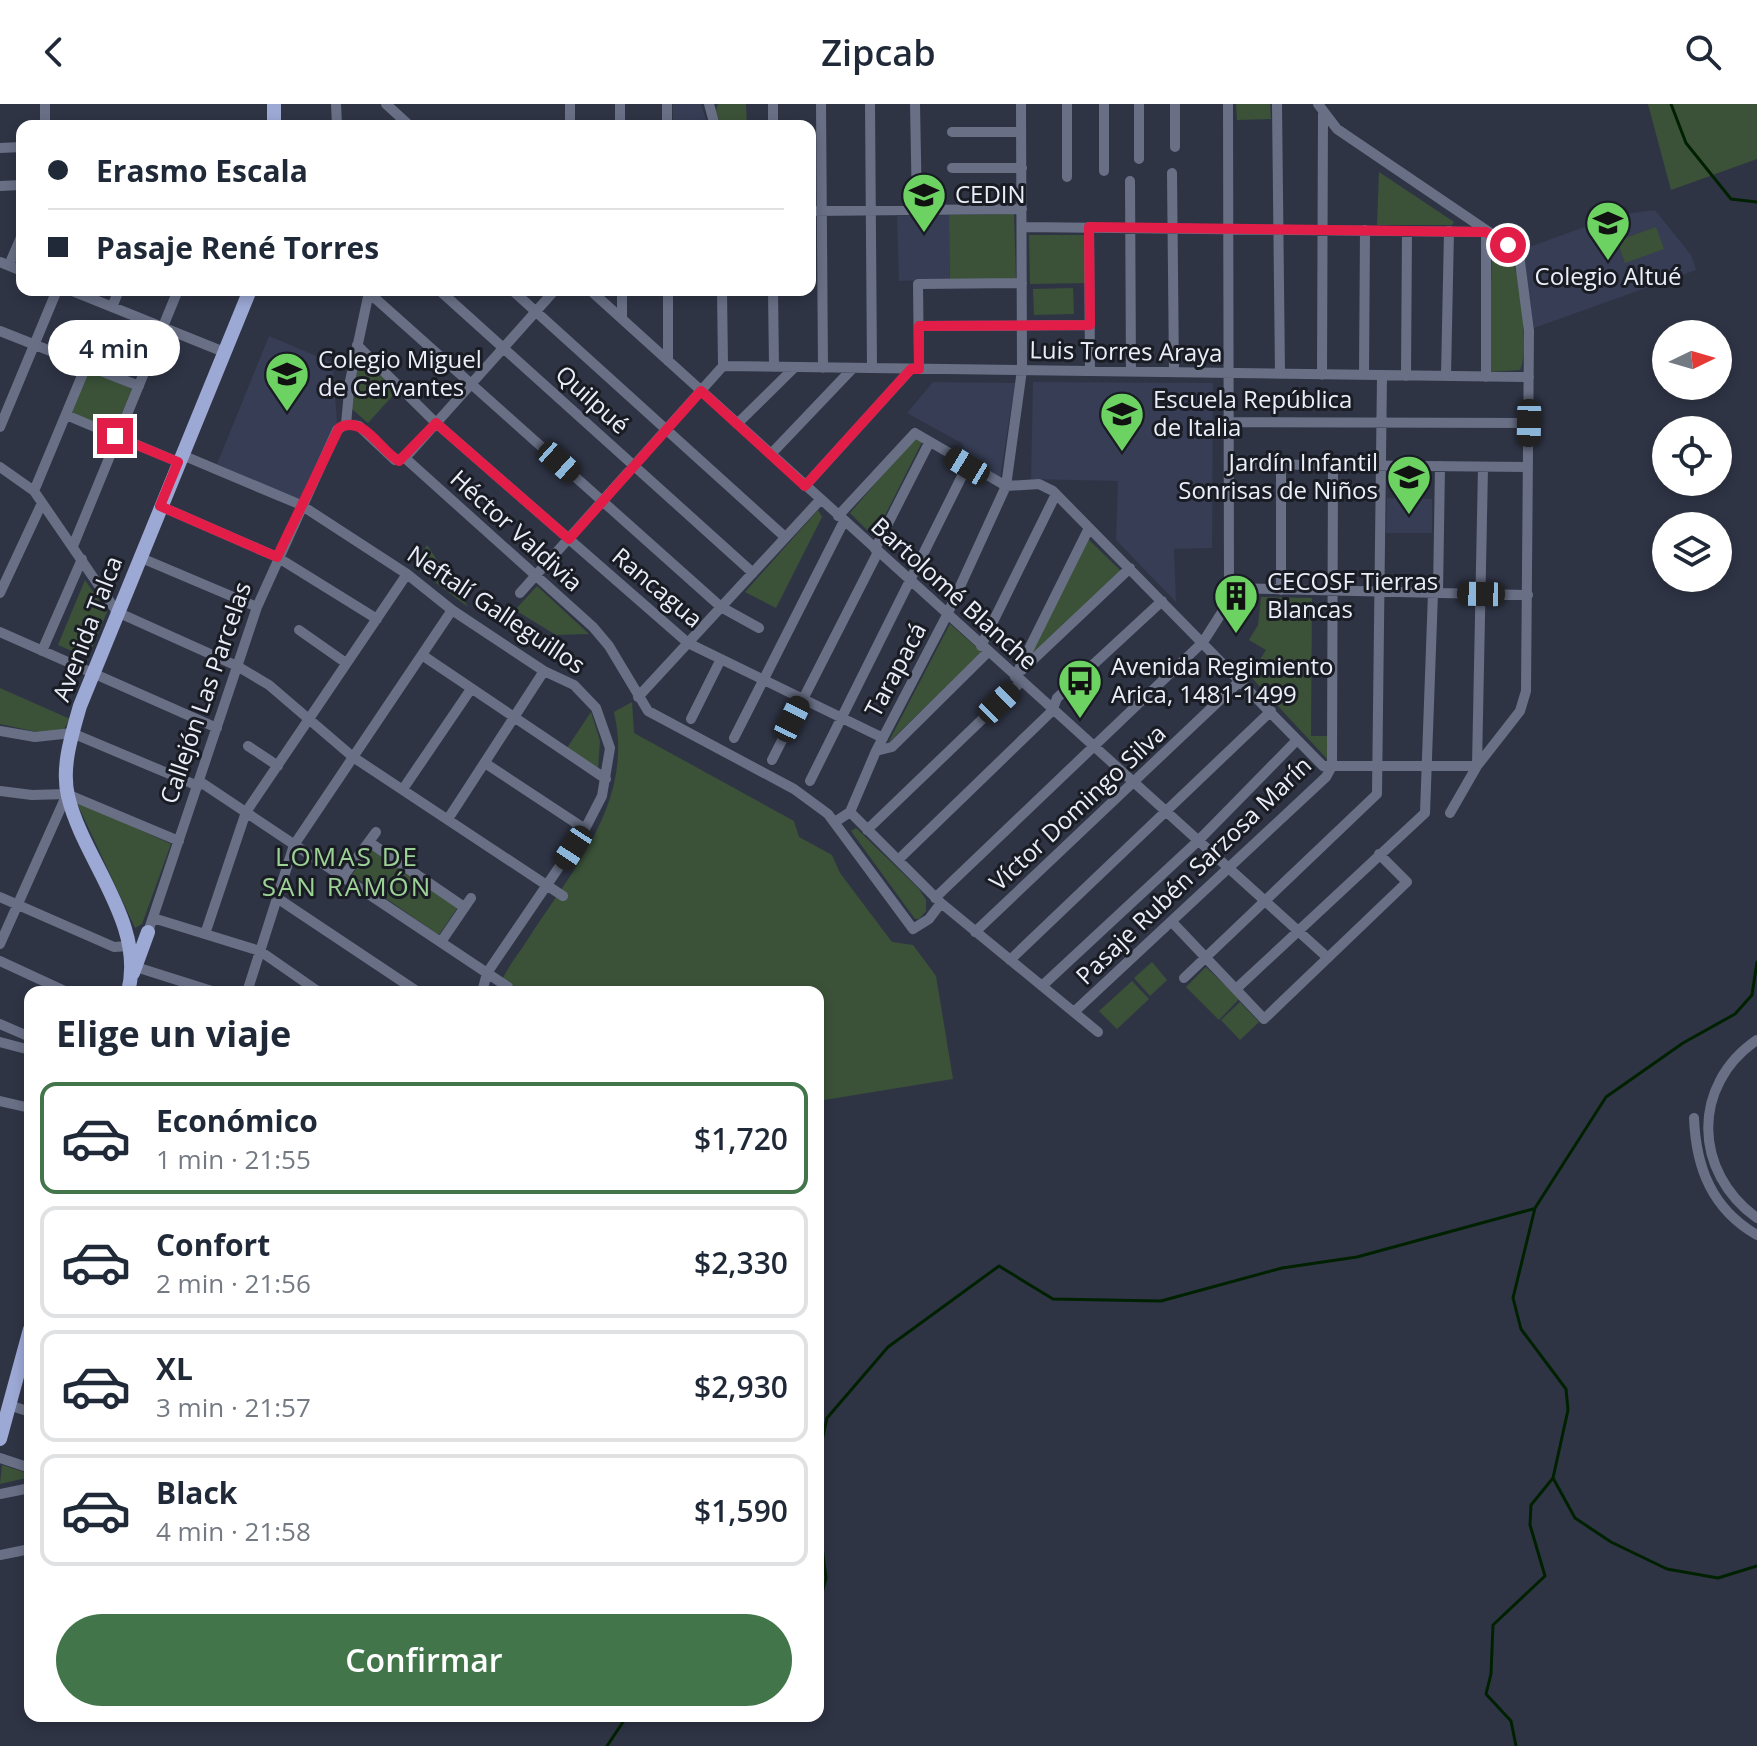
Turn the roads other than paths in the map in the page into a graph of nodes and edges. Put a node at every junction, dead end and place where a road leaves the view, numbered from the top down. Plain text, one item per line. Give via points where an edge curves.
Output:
1 (386, 104) edge
2 (821, 104) edge
3 (870, 104) edge
4 (915, 104) edge
5 (1021, 104) edge
6 (1067, 104) edge
7 (1104, 104) edge
8 (1139, 104) edge
9 (1175, 104) edge
10 (1228, 104) edge
11 (1277, 104) edge
12 (1320, 108) edge
13 (403, 120) edge
14 (952, 132) dead end
15 (1021, 132) junction
16 (1175, 147) dead end
17 (1139, 159) dead end
18 (952, 168) dead end
19 (1022, 168) junction
20 (1104, 171) dead end
21 (1172, 173) dead end
22 (1067, 177) dead end
23 (1130, 181) dead end
24 (1022, 209) junction
25 (816, 210) edge
26 (822, 210) junction
27 (871, 210) junction
28 (917, 210) junction
29 (1022, 227) junction
30 (1089, 227) junction
31 (1130, 228) junction
32 (1173, 228) junction
33 (1229, 229) junction
34 (1278, 229) junction
35 (1322, 230) junction
36 (1365, 230) junction
37 (1407, 231) junction
38 (1449, 231) junction
39 (1486, 232) junction
40 (16, 244) edge
41 (4, 263) edge
42 (1022, 283) junction
43 (55, 296) edge
44 (85, 296) edge
45 (117, 296) edge
46 (176, 296) edge
47 (247, 296) edge
48 (366, 296) edge
49 (373, 296) edge
50 (446, 296) edge
51 (519, 296) edge
52 (550, 296) edge
53 (597, 296) edge
54 (622, 296) edge
55 (668, 296) edge
56 (722, 296) edge
57 (773, 296) edge
58 (112, 307) junction
59 (536, 311) junction
60 (622, 319) junction
61 (1022, 325) junction
62 (1090, 325) junction
63 (919, 326) junction
64 (163, 328) junction
65 (0, 331) edge
66 (35, 344) junction
67 (357, 345) junction
68 (503, 348) junction
69 (224, 352) junction
70 (668, 361) junction
71 (86, 366) junction
72 (723, 366) junction
73 (774, 367) junction
74 (795, 367) junction
75 (823, 368) junction
76 (853, 368) junction
77 (872, 368) junction
78 (915, 369) junction
79 (1022, 370) junction
80 (1090, 371) junction
81 (1131, 372) junction
82 (1174, 372) junction
83 (1230, 373) junction
84 (1280, 374) junction
85 (1322, 375) junction
86 (1364, 375) junction
87 (1382, 375) junction
88 (1406, 376) junction
89 (1446, 376) junction
90 (1486, 377) junction
91 (1529, 377) junction
92 (472, 383) junction
93 (139, 386) junction
94 (701, 391) junction
95 (66, 415) junction
96 (1230, 422) junction
97 (436, 423) junction
98 (1382, 423) junction
99 (1529, 423) junction
100 (346, 424) junction
101 (737, 424) junction
102 (0, 427) edge
103 (666, 430) junction
104 (118, 437) junction
105 (929, 443) junction
106 (771, 454) junction
107 (405, 458) junction
108 (180, 459) junction
109 (1229, 464) junction
110 (1281, 465) junction
111 (1333, 465) junction
112 (634, 466) junction
113 (967, 466) junction
114 (1381, 466) junction
115 (1440, 466) junction
116 (0, 467) edge
117 (1483, 467) junction
118 (1528, 467) junction
119 (805, 486) junction
120 (1006, 486) junction
121 (34, 491) junction
122 (1056, 494) junction
123 (820, 500) junction
124 (602, 502) junction
125 (42, 503) junction
126 (301, 505) junction
127 (160, 506) junction
128 (841, 519) junction
129 (1089, 528) junction
130 (785, 537) junction
131 (569, 539) junction
132 (73, 546) junction
133 (876, 551) junction
134 (139, 557) junction
135 (277, 557) junction
136 (82, 559) junction
137 (1130, 568) junction
138 (5, 571) edge
139 (753, 573) junction
140 (407, 574) junction
141 (536, 576) junction
142 (910, 581) junction
143 (1229, 588) junction
144 (1281, 590) junction
145 (1333, 591) junction
146 (1380, 592) junction
147 (0, 593) edge
148 (520, 593) dead end
149 (1436, 593) junction
150 (1481, 594) junction
151 (1528, 595) junction
152 (1162, 601) junction
153 (257, 607) junction
154 (721, 607) junction
155 (452, 610) junction
156 (117, 612) junction
157 (947, 615) junction
158 (377, 619) junction
159 (759, 628) dead end
160 (299, 630) dead end
161 (0, 632) edge
162 (1203, 642) junction
163 (688, 643) junction
164 (984, 649) junction
165 (42, 651) junction
166 (422, 655) junction
167 (721, 659) junction
168 (346, 663) junction
169 (237, 666) junction
170 (544, 671) junction
171 (93, 672) junction
172 (763, 679) junction
173 (1018, 679) junction
174 (1241, 680) junction
175 (471, 689) junction
176 (638, 697) junction
177 (802, 698) junction
178 (1052, 711) junction
179 (1271, 711) junction
180 (310, 716) junction
181 (841, 717) junction
182 (514, 718) junction
183 (691, 719) dead end
184 (217, 728) junction
185 (0, 731) edge
186 (72, 733) junction
187 (734, 738) dead end
188 (883, 738) junction
189 (1297, 740) junction
190 (248, 746) dead end
191 (1093, 748) junction
192 (876, 751) junction
193 (353, 757) junction
194 (772, 760) dead end
195 (485, 763) junction
196 (278, 766) junction
197 (1332, 766) junction
198 (1477, 766) junction
199 (1429, 767) junction
200 (1379, 768) junction
201 (606, 779) junction
202 (810, 781) dead end
203 (198, 784) junction
204 (1134, 785) junction
205 (403, 789) junction
206 (1, 794) edge
207 (67, 794) junction
208 (246, 812) junction
209 (850, 812) junction
210 (1165, 812) junction
211 (1450, 813) dead end
212 (448, 819) junction
213 (835, 822) junction
214 (585, 829) junction
215 (867, 830) junction
216 (179, 841) junction
217 (1198, 841) junction
218 (294, 845) junction
219 (1379, 854) junction
220 (898, 860) junction
221 (1229, 869) junction
222 (343, 877) junction
223 (549, 885) junction
224 (563, 896) dead end
225 (0, 897) edge
226 (277, 898) junction
227 (938, 900) junction
228 (1263, 900) junction
229 (17, 905) junction
230 (1172, 922) junction
231 (151, 925) junction
232 (1298, 931) junction
233 (975, 932) junction
234 (205, 934) junction
235 (441, 942) junction
236 (128, 943) junction
237 (0, 944) edge
238 (260, 951) junction
239 (1205, 957) junction
240 (1328, 958) junction
241 (1010, 960) junction
242 (0, 961) edge
243 (487, 973) junction
244 (132, 978) edge
245 (1184, 978) dead end
246 (54, 986) edge
247 (179, 986) edge
248 (249, 986) edge
249 (307, 986) edge
250 (409, 986) edge
251 (484, 986) edge
252 (506, 986) edge
253 (1042, 986) junction
254 (1236, 989) junction
255 (1074, 1012) junction
256 (0, 1024) edge
257 (1098, 1032) dead end
258 (24, 1034) edge
259 (1757, 1040) edge
260 (0, 1042) edge
261 (24, 1048) edge
262 (0, 1101) edge
263 (24, 1107) edge
264 (1694, 1118) dead end
265 (1707, 1136) junction
266 (1695, 1137) junction
267 (1757, 1218) edge
268 (1753, 1233) edge
269 (24, 1362) edge
270 (9, 1405) junction
271 (24, 1410) edge
272 (0, 1439) edge
273 (0, 1458) edge
274 (24, 1466) edge
275 (24, 1489) edge
276 (0, 1494) edge
277 (24, 1550) edge
278 (0, 1555) edge

1 - 13 street
2 - 26 street
3 - 27 street
4 - 28 street
5 - 15 street, Tarapacá
6 - 22 street
7 - 20 street
8 - 17 street
9 - 16 street
10 - 33 street
11 - 34 street
12 - 35 street
12 - 39 street via 1345,135
14 - 15 street
15 - 19 street, Tarapacá
18 - 19 street
19 - 24 street, Tarapacá
21 - 32 street
23 - 31 street
24 - 28 street
24 - 29 street, Tarapacá
25 - 26 street
26 - 27 street
26 - 75 street
27 - 28 street
27 - 77 street
29 - 30 street
29 - 42 street, Tarapacá
30 - 31 street
30 - 62 street
31 - 32 street
31 - 81 street
32 - 33 street
32 - 82 street
33 - 34 street
33 - 83 street
34 - 35 street
34 - 84 street
35 - 36 street
35 - 85 street
36 - 37 street
36 - 86 street
37 - 38 street
37 - 88 street
38 - 39 street
38 - 89 street
39 - 90 street
39 - 91 street via 1512,248 1520,262
40 - 41 street
42 - 61 street, Tarapacá
42 - 63 street via 918,284
43 - 66 street
44 - 58 street
45 - 58 street
46 - 64 street
47 - 69 main road, Avenida Talca
48 - 67 street, Callejón Las Parcelas
49 - 92 street
50 - 68 street, Quilpué
51 - 59 street
52 - 59 street
53 - 60 street, Bartolomé Blanche
54 - 60 street
55 - 70 street
56 - 72 street
57 - 73 street
58 - 64 street
59 - 68 street
59 - 103 street
60 - 70 street, Bartolomé Blanche
61 - 62 street
61 - 63 street
61 - 79 street, Tarapacá
62 - 80 street
63 - 78 street
64 - 69 street
64 - 93 street
65 - 66 street
66 - 71 street
66 - 102 street
67 - 97 street, Rancagua
67 - 100 street, Callejón Las Parcelas
68 - 92 street
68 - 112 street, Quilpué
69 - 108 main road, Avenida Talca
70 - 94 street, Bartolomé Blanche
71 - 93 street
71 - 95 street
72 - 73 street, Luis Torres Araya
72 - 94 street
73 - 74 street, Luis Torres Araya
74 - 75 street, Luis Torres Araya
74 - 101 street
75 - 76 street, Luis Torres Araya
76 - 77 street, Luis Torres Araya
76 - 106 street
77 - 78 street, Luis Torres Araya
78 - 79 street, Luis Torres Araya
78 - 119 street
79 - 80 street, Luis Torres Araya
79 - 120 street, Tarapacá
80 - 81 street, Luis Torres Araya
81 - 82 street, Luis Torres Araya
82 - 83 street, Luis Torres Araya
83 - 84 street, Luis Torres Araya
83 - 96 street
84 - 85 street, Luis Torres Araya
85 - 86 street, Luis Torres Araya
86 - 87 street, Luis Torres Araya
87 - 88 street, Luis Torres Araya
87 - 98 street
88 - 89 street, Luis Torres Araya
89 - 90 street, Luis Torres Araya
90 - 91 street, Luis Torres Araya
91 - 99 street
92 - 97 street
92 - 124 street
93 - 104 street
94 - 101 street, Bartolomé Blanche
94 - 103 street
95 - 104 street, Neftalí Galleguillos
95 - 121 street
96 - 98 street
96 - 109 street
97 - 107 street
97 - 131 street, Rancagua
98 - 99 street
98 - 114 street
99 - 118 street
100 - 107 street, Héctor Valdivia via 359,426 395,460
100 - 126 street, Callejón Las Parcelas via 337,430
101 - 106 street, Bartolomé Blanche
103 - 112 street
103 - 130 street
104 - 108 street, Neftalí Galleguillos
104 - 132 street
105 - 113 street
105 - 128 street via 915,433
105 - 133 street
106 - 119 street, Bartolomé Blanche
107 - 141 street, Héctor Valdivia
108 - 126 street, Neftalí Galleguillos
108 - 127 main road, Avenida Talca
109 - 110 street
109 - 143 street
110 - 111 street
110 - 144 street
111 - 114 street
111 - 145 street, Pasaje Rubén Sarzosa Marín
112 - 124 street
112 - 139 street, Quilpué
113 - 120 street
113 - 142 street
114 - 115 street
114 - 146 street
115 - 117 street
115 - 149 street
116 - 121 street
117 - 118 street
117 - 150 street
118 - 151 street
119 - 123 street, Bartolomé Blanche
120 - 122 street via 1039,484
120 - 157 street, Tarapacá
121 - 125 street
122 - 129 street
122 - 164 street
123 - 128 street, Bartolomé Blanche
123 - 130 street
124 - 131 street
124 - 154 street
125 - 132 street
125 - 138 street
126 - 135 street, Callejón Las Parcelas
126 - 140 street, Neftalí Galleguillos
127 - 134 main road, Avenida Talca
127 - 135 street
128 - 133 street, Bartolomé Blanche
128 - 172 street
129 - 137 street
129 - 173 street
130 - 139 street
131 - 141 street
131 - 163 street, Rancagua
132 - 136 street
133 - 142 street, Bartolomé Blanche
133 - 177 street
134 - 153 street
134 - 156 main road, Avenida Talca
135 - 153 street, Callejón Las Parcelas
135 - 158 street
136 - 156 street
136 - 165 street
137 - 152 street
137 - 173 street
138 - 147 street
139 - 154 street
140 - 155 street, Neftalí Galleguillos
140 - 158 street
141 - 148 street
141 - 176 street, Héctor Valdivia via 601,636
142 - 157 street, Bartolomé Blanche
142 - 181 street
143 - 144 street
143 - 162 street via 1226,606
144 - 145 street
145 - 146 street
145 - 197 street, Pasaje Rubén Sarzosa Marín
146 - 149 street
146 - 200 street
149 - 150 street
149 - 199 street
150 - 151 street
150 - 198 street
151 - 198 street via 1525,699
152 - 162 street
152 - 178 street via 1057,698
153 - 169 street, Callejón Las Parcelas
154 - 159 street
154 - 163 street
155 - 166 street
155 - 170 street, Neftalí Galleguillos
156 - 169 street
156 - 171 main road, Avenida Talca
157 - 164 street, Bartolomé Blanche
157 - 188 street, Tarapacá
158 - 168 street
160 - 168 street
161 - 165 street
162 - 174 street
162 - 191 street
163 - 167 street, Rancagua
163 - 176 street
164 - 173 street, Bartolomé Blanche
164 - 192 street via 892,747
165 - 171 street
166 - 175 street
166 - 193 street
167 - 172 street, Rancagua
167 - 183 street
168 - 180 street
169 - 180 street
169 - 184 street, Callejón Las Parcelas
170 - 182 street
170 - 201 street, Neftalí Galleguillos via 574,685 602,717 610,748
171 - 184 street
171 - 186 main road, Avenida Talca
172 - 177 street, Rancagua
172 - 187 street
173 - 178 street, Bartolomé Blanche
173 - 215 street
174 - 179 street
174 - 204 street, Víctor Domingo Silva
175 - 182 street
175 - 205 street
176 - 213 street, Héctor Valdivia via 648,711 804,795
177 - 181 street, Rancagua
177 - 194 street
178 - 191 street, Bartolomé Blanche
178 - 220 street
179 - 189 street
179 - 210 street
180 - 193 street
180 - 196 street
181 - 188 street, Rancagua
181 - 202 street
182 - 195 street
182 - 201 street
184 - 203 street, Callejón Las Parcelas
185 - 186 street via 35,737
186 - 203 street
186 - 207 main road, Avenida Talca
188 - 192 street, Tarapacá
189 - 197 street via 1323,766
189 - 217 street
190 - 196 street
191 - 204 street, Bartolomé Blanche
191 - 227 street
192 - 209 street, Tarapacá
193 - 205 street
193 - 218 street
195 - 212 street
195 - 214 street
196 - 208 street
197 - 200 street
197 - 221 street, Pasaje Rubén Sarzosa Marín
198 - 199 street
198 - 211 street
199 - 200 street
199 - 219 street via 1425,813
200 - 228 street via 1377,794
201 - 214 street, Neftalí Galleguillos
203 - 208 street
203 - 216 street, Callejón Las Parcelas
204 - 210 street, Bartolomé Blanche
204 - 233 street, Víctor Domingo Silva
205 - 212 street
206 - 207 street
207 - 216 street
207 - 229 street
207 - 236 main road, Avenida Talca
208 - 218 street
208 - 234 street
209 - 213 street
209 - 215 street
210 - 217 street, Bartolomé Blanche
210 - 241 street
212 - 223 street
213 - 227 street, Héctor Valdivia via 913,929 929,919
214 - 223 street, Neftalí Galleguillos
215 - 220 street
216 - 231 street, Callejón Las Parcelas
217 - 221 street, Bartolomé Blanche
217 - 253 street
218 - 222 street
218 - 226 street
219 - 232 street
219 - 240 street via 1407,882
220 - 227 street
221 - 228 street, Bartolomé Blanche
221 - 230 street, Pasaje Rubén Sarzosa Marín
222 - 235 street
222 - 235 street via 372,837 468,903
223 - 224 street
223 - 243 street, Neftalí Galleguillos
225 - 229 street
226 - 238 street
226 - 250 street
227 - 233 street
228 - 232 street, Bartolomé Blanche
228 - 239 street
229 - 236 street via 114,947
229 - 237 street
230 - 239 street
230 - 255 street, Pasaje Rubén Sarzosa Marín
231 - 234 street
231 - 236 main road via 140,942
231 - 244 main road
232 - 240 street, Bartolomé Blanche
232 - 254 street
233 - 241 street
234 - 238 street
235 - 243 street
236 - 244 main road, Avenida Talca
238 - 248 street
238 - 249 street
239 - 245 street
239 - 254 street
240 - 254 street via 1264,1019
241 - 253 street
242 - 246 street
243 - 251 street, Neftalí Galleguillos
243 - 252 street
244 - 247 street
253 - 255 street
255 - 257 street
256 - 258 street
259 - 265 street via 1732,1060 1719,1080
260 - 261 street
262 - 263 street
264 - 266 street
265 - 266 street
265 - 267 street via 1725,1187
266 - 268 street via 1699,1165 1712,1194
267 - 268 street
269 - 270 main road
270 - 271 street
270 - 272 main road
273 - 274 street
275 - 276 street
277 - 278 street

